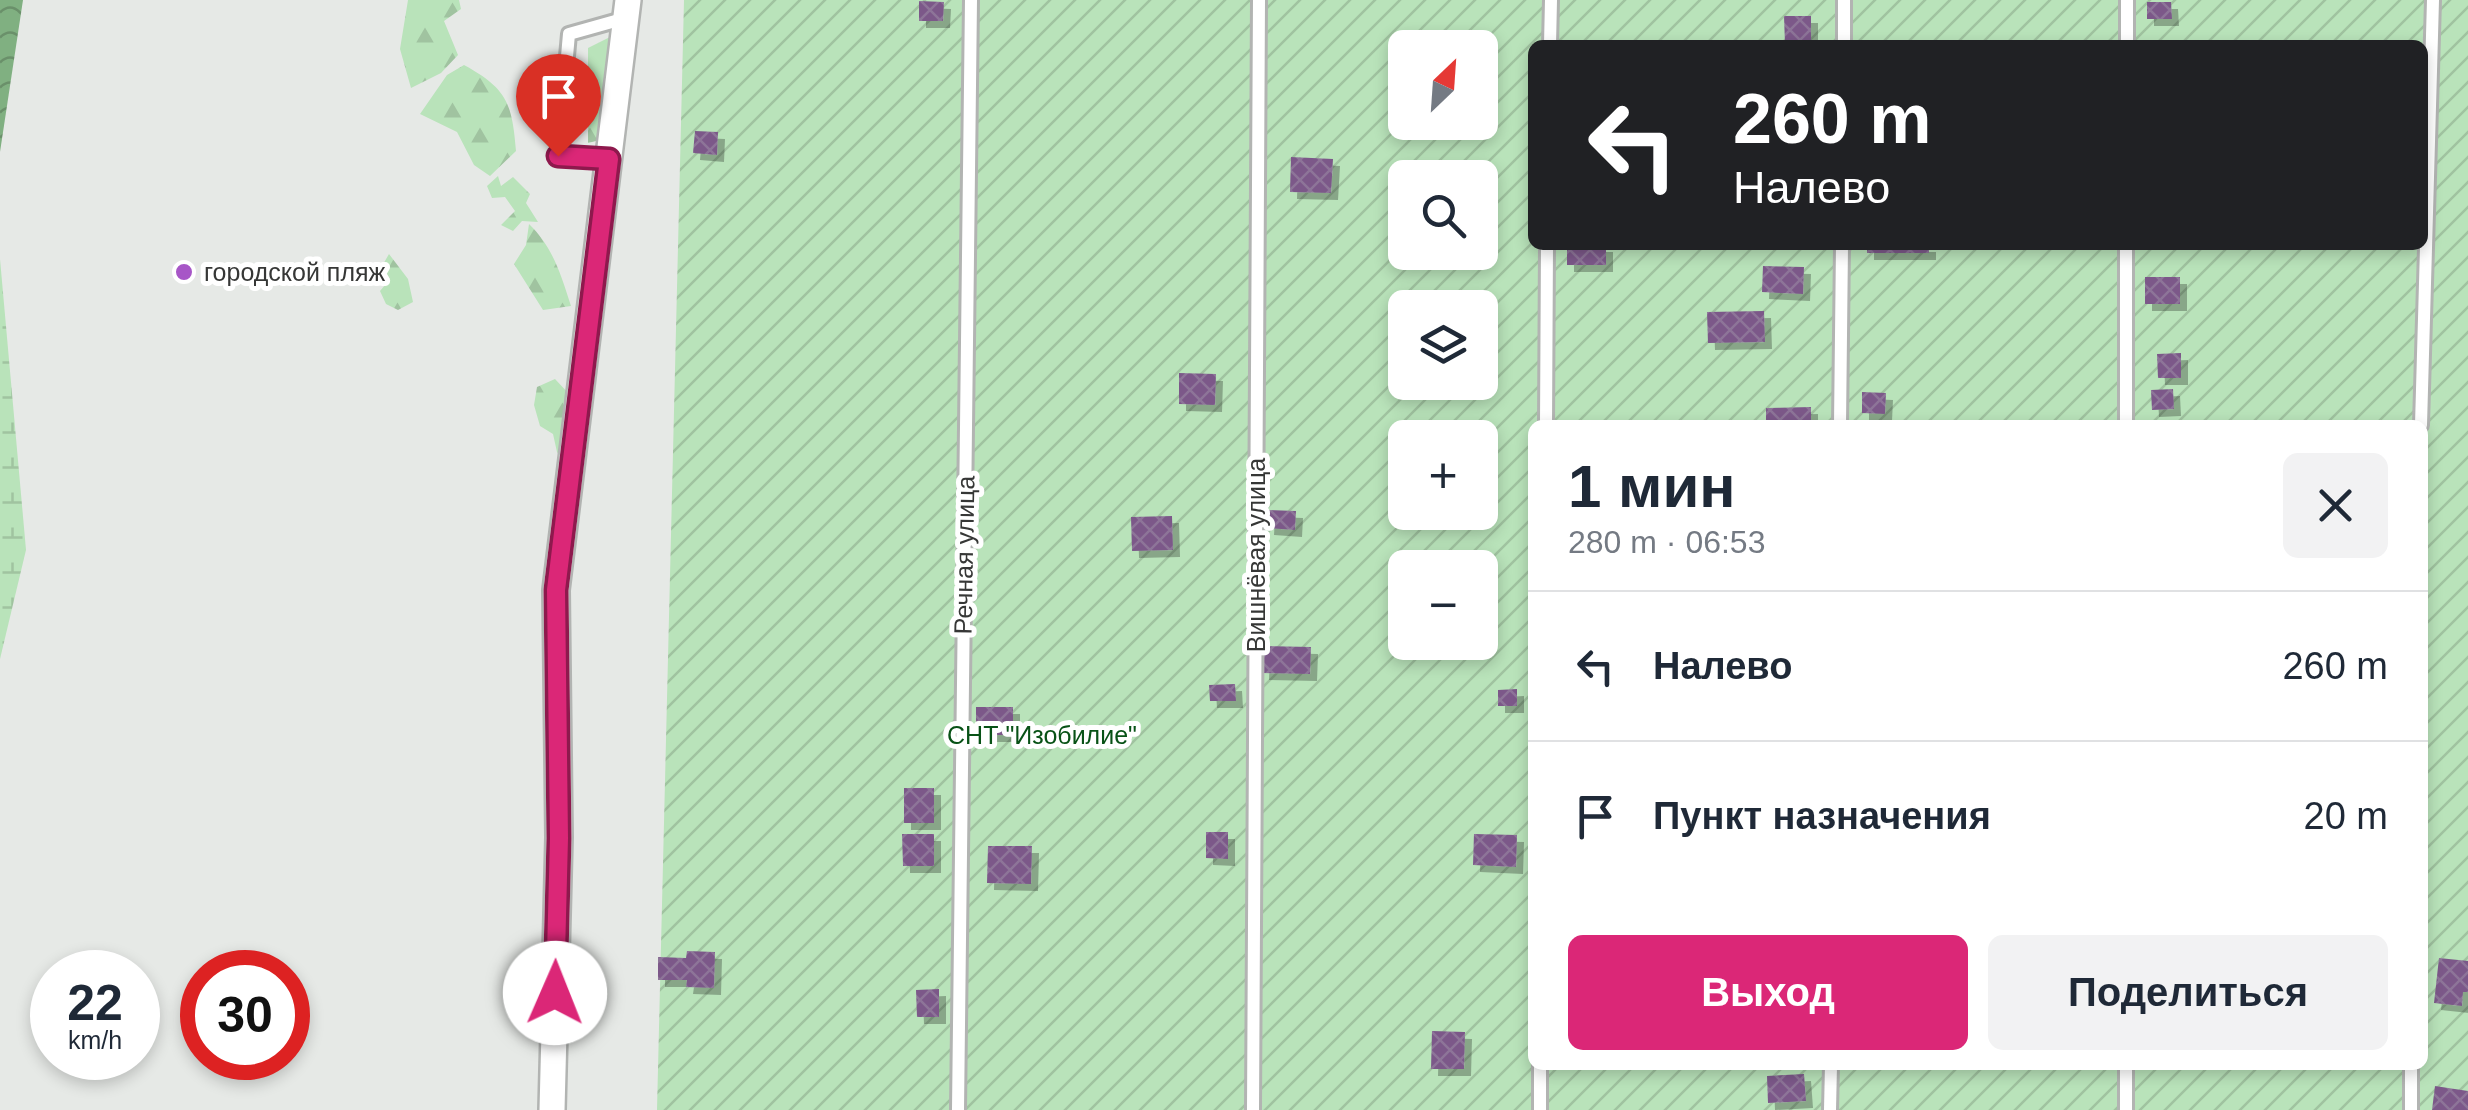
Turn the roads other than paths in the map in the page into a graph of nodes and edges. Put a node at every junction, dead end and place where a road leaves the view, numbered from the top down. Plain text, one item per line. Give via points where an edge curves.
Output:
1 (971, 0) edge
2 (1259, 0) edge
3 (1550, 0) edge
4 (1844, 0) edge
5 (2127, 0) edge
6 (2432, 0) edge
7 (627, 9) edge
8 (1550, 40) edge
9 (1844, 40) edge
10 (2127, 40) edge
11 (2428, 155) edge
12 (609, 159) junction
13 (1547, 250) edge
14 (1842, 250) edge
15 (2126, 250) edge
16 (2426, 250) edge
17 (1546, 420) edge
18 (1840, 420) edge
19 (2126, 420) edge
20 (2421, 420) edge
21 (1540, 1070) edge
22 (1830, 1070) edge
23 (2126, 1070) edge
24 (2412, 1070) edge
25 (552, 1110) edge
26 (958, 1110) edge
27 (1253, 1110) edge
28 (1540, 1110) edge
29 (1830, 1110) edge
30 (2126, 1110) edge
31 (2411, 1110) edge

1 - 26 lane, Речная улица
2 - 27 lane, Вишнёвая улица
3 - 8 lane
4 - 9 lane
5 - 10 lane
6 - 11 lane
7 - 12 street
7 - 12 lane via 569,34 558,156
12 - 25 street via 556,590
13 - 17 lane
14 - 18 lane
15 - 19 lane
16 - 20 lane
21 - 28 lane
22 - 29 lane
23 - 30 lane
24 - 31 lane

